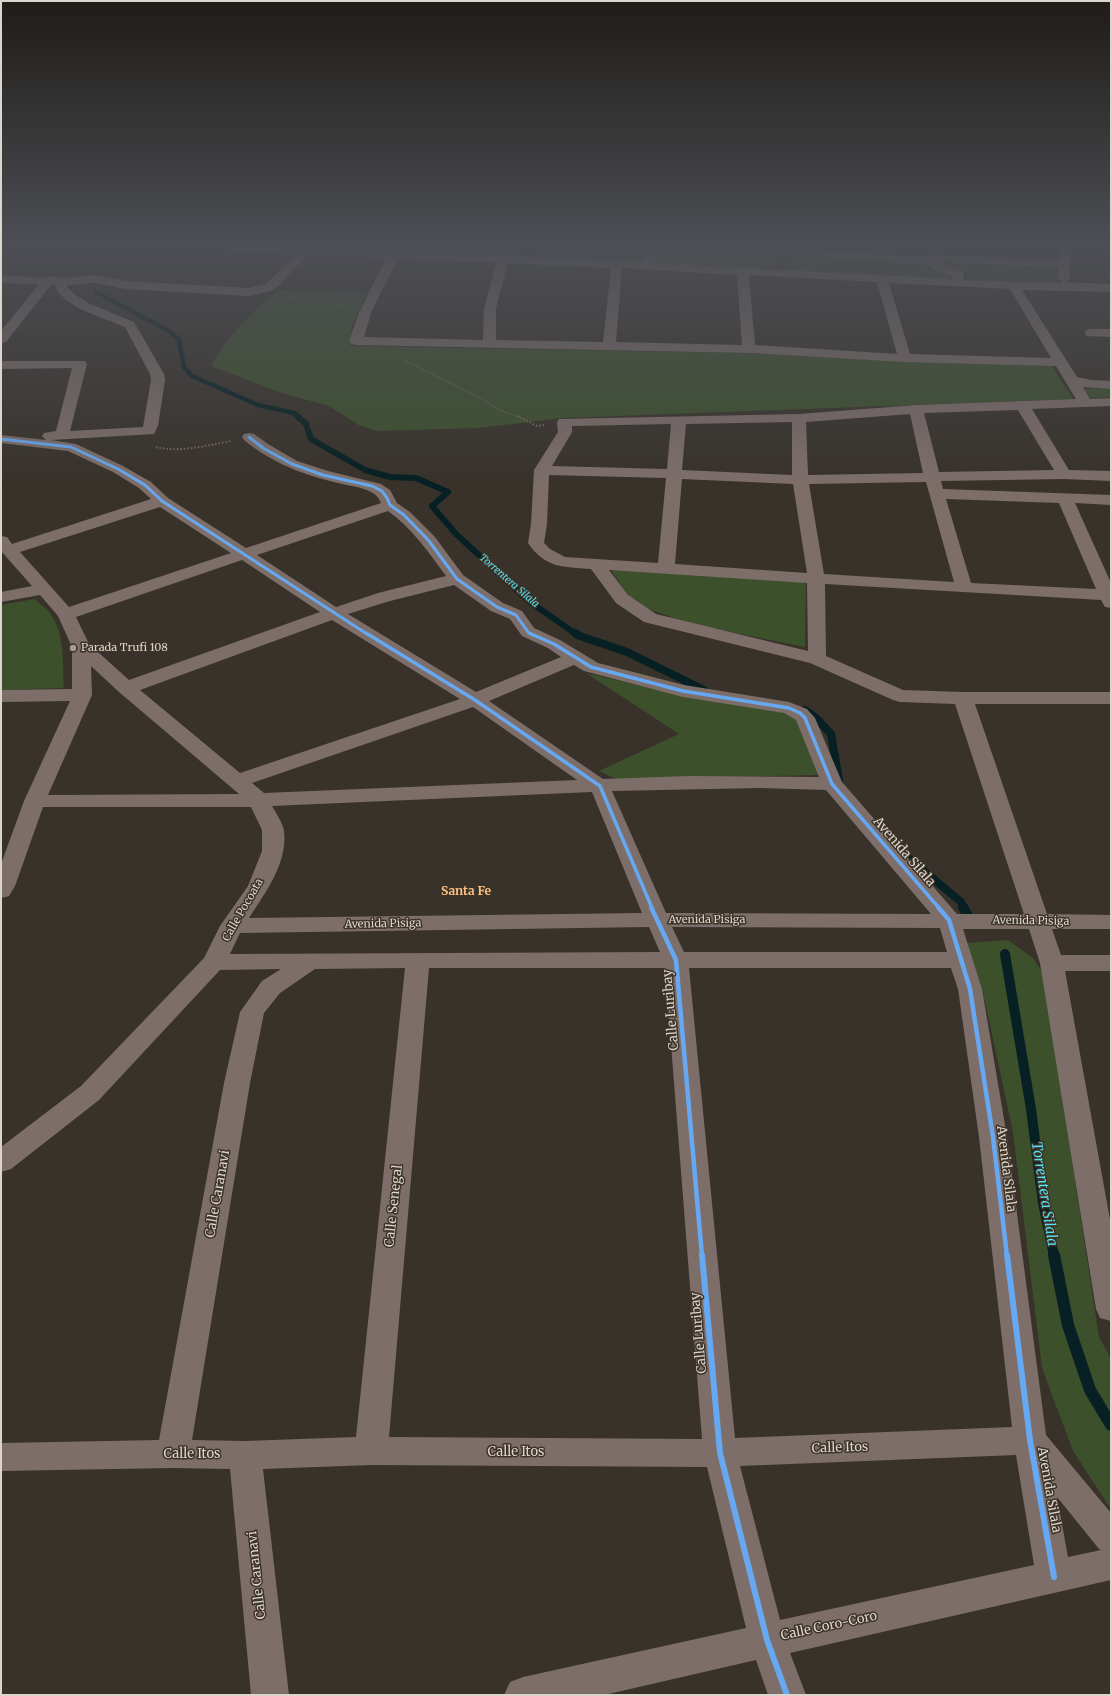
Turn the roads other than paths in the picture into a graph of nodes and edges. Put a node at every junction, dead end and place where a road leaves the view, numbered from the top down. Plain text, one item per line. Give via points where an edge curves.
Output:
1 (12, 325) edge
2 (130, 325) edge
3 (361, 325) edge
4 (490, 325) edge
5 (611, 325) edge
6 (747, 325) edge
7 (895, 325) edge
8 (1038, 325) edge
9 (1091, 333) dead end
10 (1111, 333) edge
11 (1, 339) edge
12 (489, 343) junction
13 (609, 346) junction
14 (749, 349) junction
15 (905, 358) junction
16 (1061, 362) junction
17 (1, 365) edge
18 (1072, 380) junction
19 (1111, 385) edge
20 (1086, 402) junction
21 (1111, 402) edge
22 (1111, 405) edge
23 (1023, 406) junction
24 (916, 409) junction
25 (799, 418) junction
26 (679, 421) junction
27 (62, 435) junction
28 (249, 437) road end
29 (1, 439) edge
30 (542, 470) junction
31 (674, 474) junction
32 (1064, 474) junction
33 (1111, 476) edge
34 (932, 477) junction
35 (800, 480) junction
36 (938, 494) junction
37 (1065, 499) junction
38 (1111, 500) edge
39 (162, 501) junction
40 (390, 505) junction
41 (5, 545) edge
42 (243, 554) junction
43 (596, 564) junction
44 (666, 568) junction
45 (816, 578) junction
46 (457, 579) junction
47 (964, 588) junction
48 (43, 589) junction
49 (1, 597) edge
50 (1110, 597) edge
51 (334, 613) junction
52 (66, 614) junction
53 (81, 647) junction
54 (575, 658) junction
55 (817, 659) junction
56 (126, 688) junction
57 (82, 695) junction
58 (1, 696) edge
59 (963, 698) junction
60 (1111, 698) edge
61 (475, 700) junction
62 (238, 781) junction
63 (832, 784) junction
64 (600, 786) junction
65 (259, 800) junction
66 (35, 801) junction
67 (1, 891) edge
68 (656, 920) junction
69 (949, 920) junction
70 (1037, 922) junction
71 (1111, 922) edge
72 (232, 926) junction
73 (418, 960) junction
74 (676, 960) junction
75 (961, 960) junction
76 (310, 961) junction
77 (214, 962) junction
78 (1052, 963) junction
79 (1111, 963) edge
80 (1, 1141) edge
81 (30, 1141) junction
82 (1, 1162) edge
83 (1111, 1309) edge
84 (1030, 1440) junction
85 (371, 1451) junction
86 (720, 1453) junction
87 (172, 1454) junction
88 (245, 1454) junction
89 (1, 1457) edge
90 (1111, 1538) edge
91 (1111, 1564) edge
92 (1054, 1577) junction
93 (767, 1640) junction
94 (270, 1695) edge
95 (523, 1695) edge
96 (787, 1695) edge

1 - 11 street
2 - 27 street via 157,374 149,431
3 - 12 street via 356,342
4 - 12 street
5 - 13 street
6 - 14 street
7 - 15 street
8 - 16 street
9 - 10 street
12 - 13 street
13 - 14 street
14 - 15 street
15 - 16 street
16 - 18 street
17 - 27 street via 80,364
18 - 19 street via 1078,383
18 - 20 street
20 - 21 street
20 - 22 street
20 - 23 street
23 - 24 street
23 - 32 street
24 - 25 street
24 - 34 street
25 - 26 street
25 - 35 street
26 - 30 street via 564,422 565,432
26 - 31 street
27 - 29 street
28 - 40 street via 261,448 307,471 382,490 388,496
29 - 39 street via 71,447 145,485
30 - 31 street
30 - 43 street via 536,543 544,553 561,562
31 - 35 street
31 - 44 street
32 - 33 street
32 - 34 street
34 - 35 street
34 - 36 street
35 - 45 street
36 - 37 street
36 - 47 street
37 - 38 street
37 - 50 street
39 - 41 street
39 - 42 street
40 - 42 street
40 - 46 street, Avenida Silala via 404,515 429,541
41 - 48 street, Calle Pocoata
42 - 51 street
42 - 52 street
43 - 44 street
43 - 55 street via 622,599 650,618
44 - 45 street
45 - 47 street
45 - 55 street
46 - 51 street via 384,597
46 - 54 street, Avenida Silala via 497,607 516,616 528,632 554,644
47 - 50 street
48 - 49 street
48 - 52 street, Calle Pocoata
51 - 56 street
51 - 61 street
52 - 53 street, Calle Pocoata
53 - 56 street, Calle Pocoata
53 - 57 street
54 - 61 street
54 - 63 street, Avenida Silala via 591,667 683,691 789,708 800,713 806,718
55 - 59 street via 900,696
56 - 62 street, Calle Pocoata
57 - 58 street
57 - 66 street
59 - 60 street
59 - 70 street
61 - 62 street
61 - 64 street
62 - 65 street, Calle Pocoata
63 - 64 street via 776,782
63 - 69 street, Avenida Silala
64 - 65 street
64 - 68 street
65 - 66 street
65 - 72 street, Calle Pocoata via 272,830 273,851 259,886
66 - 67 street
68 - 69 street, Avenida Pisiga
68 - 72 street, Avenida Pisiga
68 - 74 street
69 - 70 street, Avenida Pisiga
69 - 75 street, Avenida Silala
70 - 71 street, Avenida Pisiga
70 - 78 street
72 - 77 street, Calle Pocoata
73 - 74 street
73 - 76 street
73 - 85 street, Calle Senegal
74 - 75 street
74 - 86 street, Calle Luribay
75 - 84 street, Avenida Silala via 970,989 992,1137
76 - 77 street
76 - 87 street, Calle Caranavi via 271,987 252,1012 237,1082
77 - 81 street, Calle Pocoata via 90,1093
78 - 79 street
78 - 83 street
80 - 81 street
81 - 82 street, Calle Pocoata
84 - 86 street, Calle Itos
84 - 90 street, Avenida Silala
84 - 92 street, Avenida Silala
85 - 86 street, Calle Itos
85 - 88 street, Calle Itos
86 - 93 street, Calle Luribay
87 - 88 street, Calle Itos
87 - 89 street, Calle Itos
88 - 94 street, Calle Caranavi
91 - 92 street, Calle Coro-Coro
92 - 93 street, Calle Coro-Coro
93 - 95 street, Calle Coro-Coro
93 - 96 street, Calle Luribay

